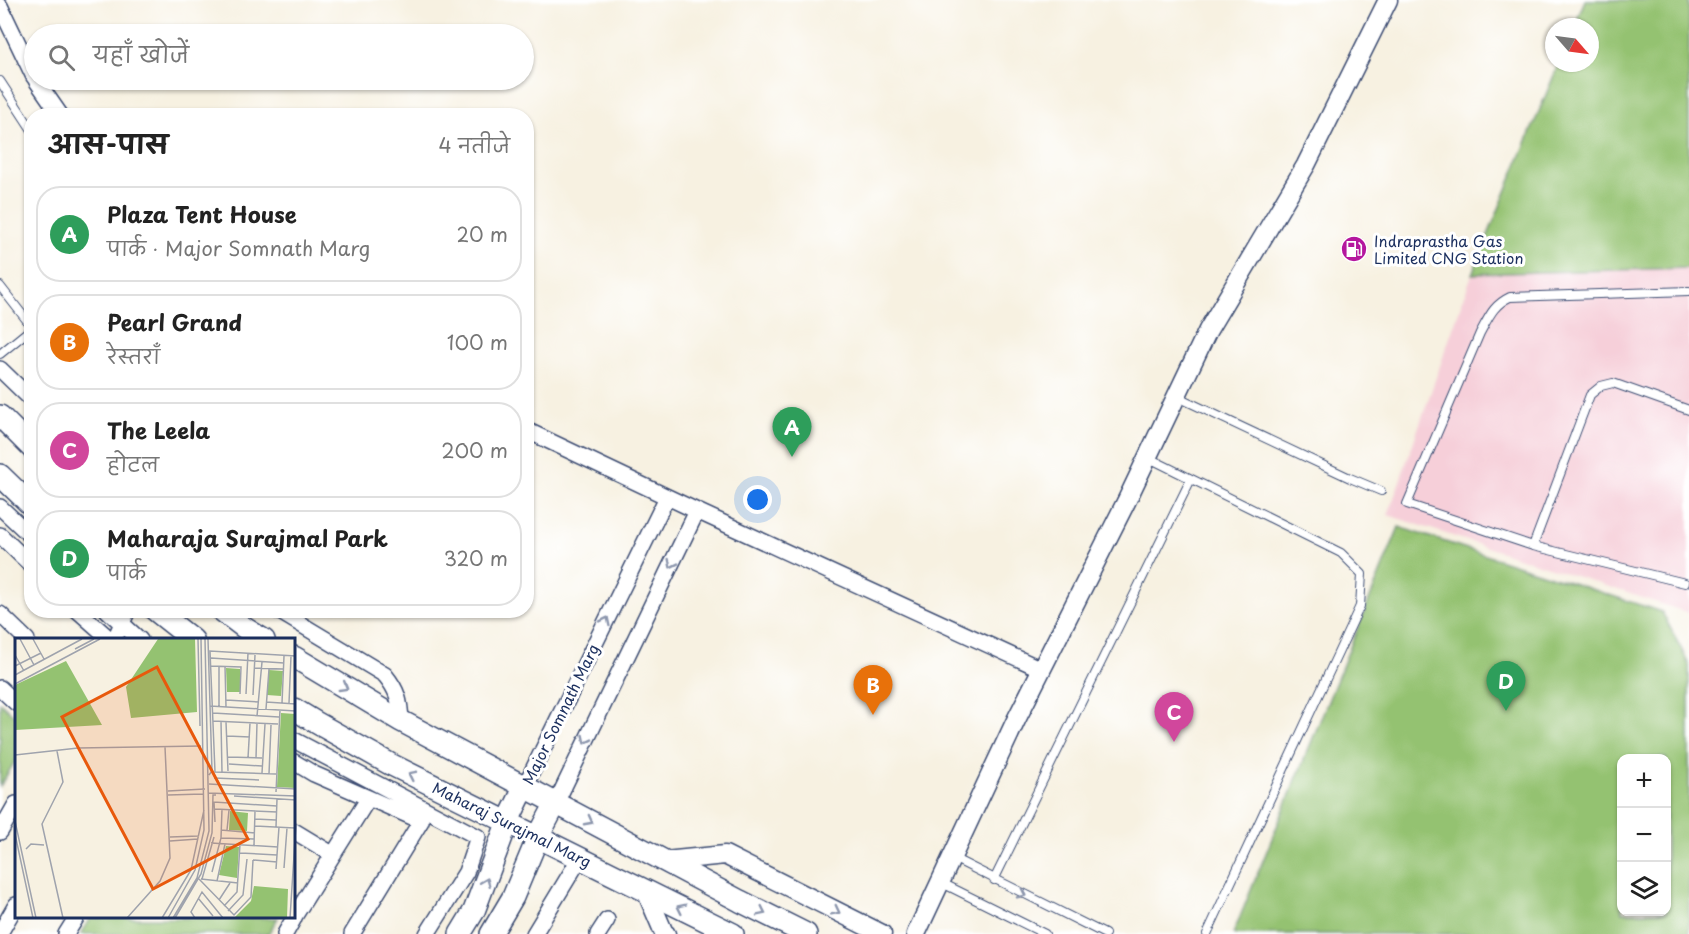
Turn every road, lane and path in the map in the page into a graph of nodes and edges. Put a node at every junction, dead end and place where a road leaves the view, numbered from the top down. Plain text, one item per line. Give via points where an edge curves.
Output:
1 (1388, 0) edge
2 (0, 6) edge
3 (24, 55) edge
4 (0, 81) edge
5 (43, 90) edge
6 (56, 108) edge
7 (24, 118) edge
8 (0, 286) edge
9 (1689, 291) edge
10 (24, 317) edge
11 (24, 334) edge
12 (0, 354) edge
13 (0, 369) edge
14 (24, 392) edge
15 (1176, 396) junction
16 (1689, 410) edge
17 (0, 416) edge
18 (534, 434) edge
19 (24, 440) edge
20 (1147, 457) junction
21 (0, 475) edge
22 (1191, 479) junction
23 (1381, 491) dead end
24 (668, 497) junction
25 (24, 498) edge
26 (0, 507) edge
27 (697, 512) junction
28 (24, 530) edge
29 (0, 535) edge
30 (1533, 546) junction
31 (24, 558) edge
32 (1685, 583) dead end
33 (0, 614) edge
34 (86, 618) edge
35 (115, 618) edge
36 (125, 618) edge
37 (165, 618) edge
38 (232, 618) edge
39 (290, 618) edge
40 (122, 625) junction
41 (25, 638) edge
42 (110, 638) edge
43 (113, 638) edge
44 (138, 638) edge
45 (190, 638) edge
46 (261, 638) edge
47 (296, 658) edge
48 (1041, 669) junction
49 (0, 688) edge
50 (15, 702) edge
51 (296, 710) edge
52 (401, 721) junction
53 (296, 741) edge
54 (296, 763) edge
55 (525, 786) junction
56 (368, 799) junction
57 (556, 803) junction
58 (15, 806) edge
59 (508, 821) junction
60 (0, 832) edge
61 (296, 832) edge
62 (538, 837) junction
63 (332, 854) junction
64 (952, 857) junction
65 (580, 858) junction
66 (665, 861) junction
67 (994, 880) junction
68 (940, 882) junction
69 (646, 891) junction
70 (298, 900) edge
71 (15, 907) edge
72 (75, 919) edge
73 (293, 919) edge
74 (607, 920) dead end
75 (0, 933) edge
76 (66, 934) edge
77 (285, 934) edge
78 (352, 934) edge
79 (427, 934) edge
80 (460, 934) edge
81 (491, 934) edge
82 (534, 934) edge
83 (598, 934) edge
84 (666, 934) edge
85 (733, 934) edge
86 (806, 934) edge
87 (882, 934) edge
88 (915, 934) edge
89 (1045, 934) edge
90 (1105, 934) edge
91 (1207, 934) edge

1 - 15 street via 1306,165 1208,330
2 - 3 street
4 - 7 lane
5 - 6 street
8 - 10 lane
9 - 30 lane via 1510,297 1499,302 1491,313 1407,504
11 - 12 lane
13 - 14 street
15 - 20 street
15 - 23 lane
16 - 30 lane via 1613,383 1590,395
17 - 19 main road
18 - 24 street
20 - 22 lane
20 - 48 street
21 - 25 main road
22 - 67 lane
22 - 91 lane via 1341,553 1362,574 1360,606
24 - 27 street
55 -> 24 street, Major Somnath Marg
26 - 28 street
27 - 48 street
27 -> 57 street
29 - 31 street
30 - 32 lane
33 - 41 street
34 - 42 street
35 - 40 street
36 - 40 street
37 - 45 main road
38 - 46 main road
39 - 52 street via 385,675 400,701
40 - 43 street
40 - 44 street
47 -> 52 main road
48 - 64 street
49 - 50 street
59 -> 51 main road, Maharaj Surajmal Marg via 390,764
52 - 55 main road
53 - 79 street via 478,837 466,872
54 - 56 street
55 - 57 main road
55 - 59 main road, Major Somnath Marg
56 - 63 street
56 - 78 street via 421,821
57 - 62 main road
57 -> 66 main road
58 - 60 street
59 - 62 main road, Maharaj Surajmal Marg
80 -> 59 main road, Major Somnath Marg via 474,910
61 - 63 street
62 - 65 main road, Maharaj Surajmal Marg
62 - 81 main road via 513,897
63 - 70 street
64 - 67 lane
64 - 68 street
65 - 69 main road, Maharaj Surajmal Marg
65 - 82 street
66 -> 86 main road
66 -> 87 street via 725,855
67 -> 90 lane
68 - 88 street
68 - 89 lane
69 - 84 street
85 -> 69 main road, Maharaj Surajmal Marg
71 - 75 street
72 - 76 street
73 - 77 street
74 - 83 street

